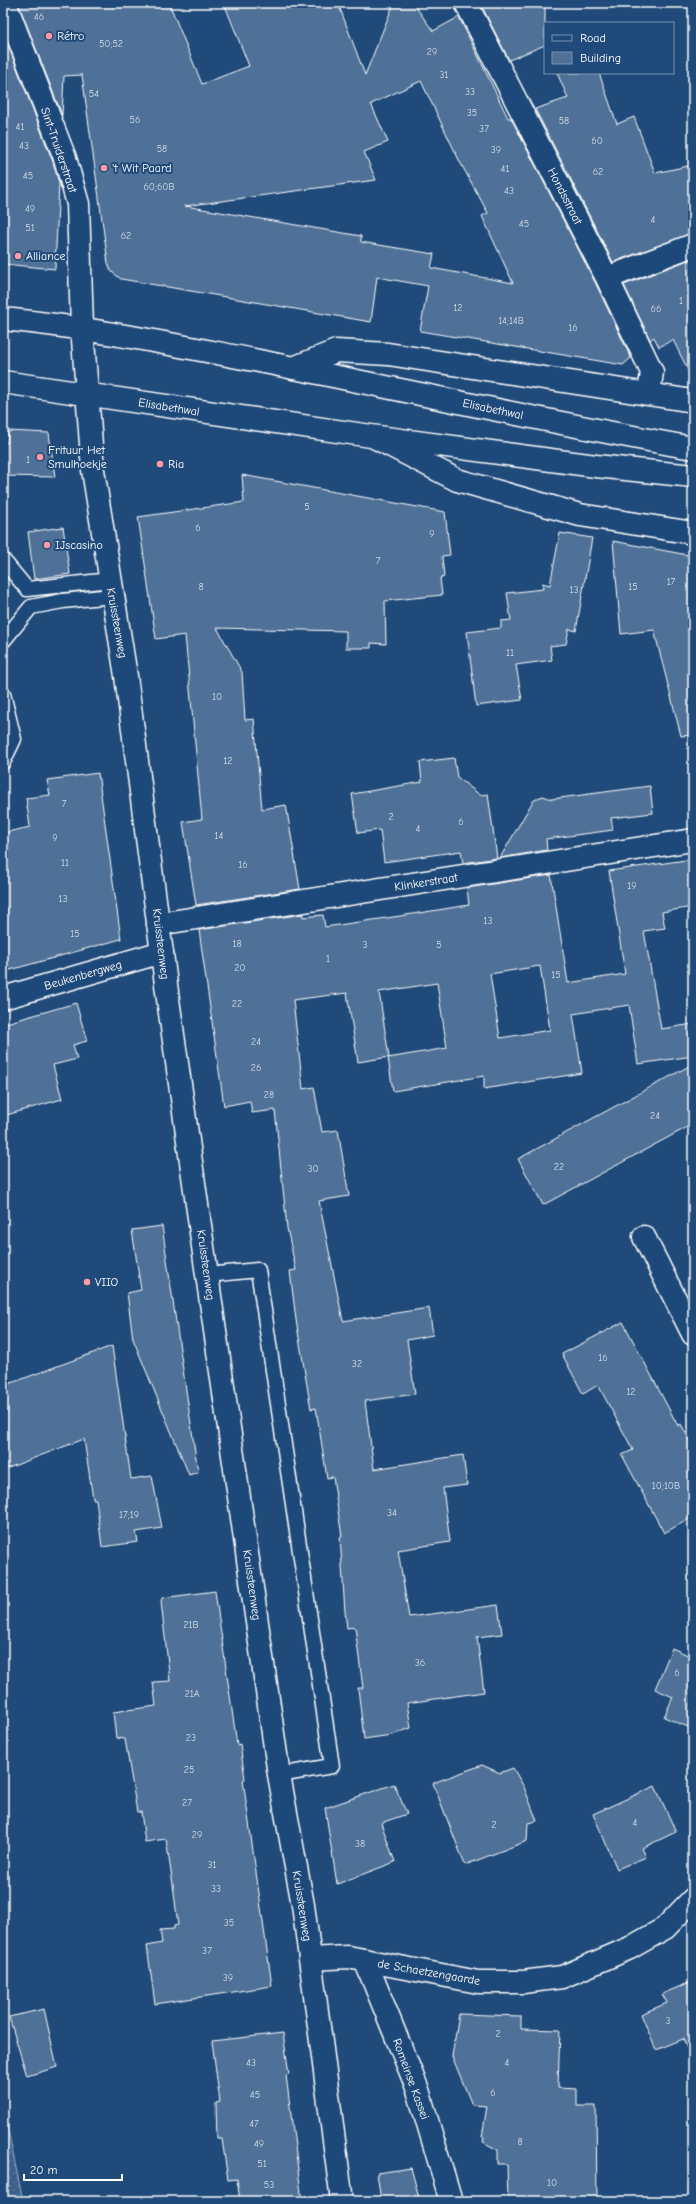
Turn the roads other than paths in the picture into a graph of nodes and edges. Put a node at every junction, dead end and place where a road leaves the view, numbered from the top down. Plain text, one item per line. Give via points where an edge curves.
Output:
1 (5, 3) edge
2 (466, 3) edge
3 (693, 245) edge
4 (607, 278) junction
5 (3, 319) edge
6 (82, 327) junction
7 (294, 368) junction
8 (3, 382) edge
9 (87, 393) junction
10 (649, 394) junction
11 (693, 401) edge
12 (371, 436) junction
13 (693, 448) edge
14 (693, 476) edge
15 (693, 534) edge
16 (3, 560) edge
17 (111, 588) junction
18 (3, 640) edge
19 (3, 694) edge
20 (3, 762) edge
21 (693, 840) edge
22 (158, 924) junction
23 (162, 952) junction
24 (3, 998) edge
25 (644, 1237) dead end
26 (207, 1275) junction
27 (693, 1334) edge
28 (280, 1775) junction
29 (693, 1899) edge
30 (310, 1959) junction
31 (365, 1960) junction
32 (342, 2201) edge
33 (451, 2201) edge

1 - 6 main road, Sint-Truiderstraat via 65,158 78,204
2 - 4 main road, Hondsstraat
3 - 4 main road
4 - 10 main road, Hondsstraat via 652,372
5 - 6 main road, Elisabethwal
6 - 7 main road, Elisabethwal
6 - 9 main road, Kruissteenweg
7 - 10 main road via 336,351 388,354
7 - 13 main road, Elisabethwal
8 - 9 main road, Elisabethwal
9 - 12 main road, Elisabethwal via 183,410
9 - 17 main road, Kruissteenweg via 93,470
10 - 11 main road
12 - 14 main road, Elisabethwal via 596,466
12 - 15 main road, Elisabethwal via 457,480 580,515
16 - 17 lane via 27,589
17 - 18 lane via 31,607
17 - 22 main road, Kruissteenweg via 126,676
19 - 20 lane via 14,739
21 - 22 main road, Klinkerstraat
22 - 23 main road, Kruissteenweg
23 - 24 main road, Beukenbergweg
23 - 26 main road, Kruissteenweg
25 - 27 main road
26 - 28 main road, Kruissteenweg
26 - 28 lane via 258,1270 332,1766
28 - 30 main road, Kruissteenweg
29 - 31 main road, de Schaetzengaarde via 665,1928 630,1948 562,1977 523,1982 478,1982
30 - 31 main road, de Schaetzengaarde via 348,1957
30 - 32 main road, Kruissteenweg
31 - 33 main road, Romeinse Kassei via 418,2090

